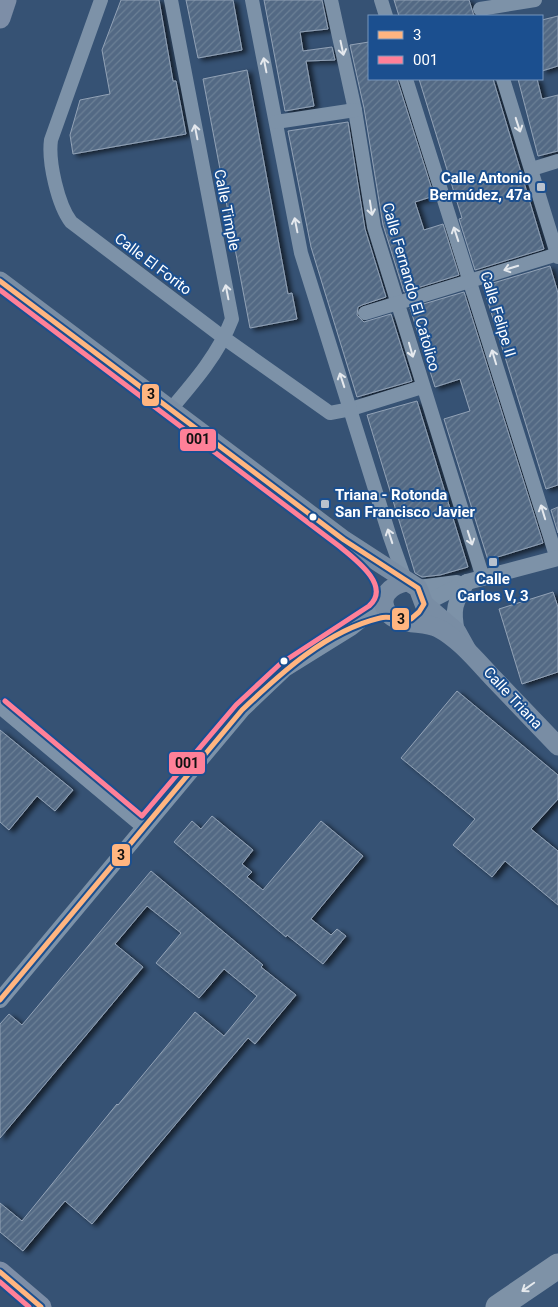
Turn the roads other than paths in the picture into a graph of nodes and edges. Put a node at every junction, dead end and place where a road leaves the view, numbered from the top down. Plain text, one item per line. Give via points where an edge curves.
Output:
1 (6, 0) edge
2 (102, 0) edge
3 (172, 0) edge
4 (252, 0) edge
5 (332, 0) edge
6 (382, 0) edge
7 (535, 0) edge
8 (480, 8) edge
9 (386, 15) edge
10 (0, 18) edge
11 (406, 80) edge
12 (503, 80) edge
13 (355, 110) junction
14 (276, 122) junction
15 (558, 161) edge
16 (532, 169) junction
17 (558, 255) edge
18 (471, 280) junction
19 (0, 281) edge
20 (398, 303) junction
21 (365, 313) dead end
22 (224, 338) junction
23 (422, 387) junction
24 (171, 408) junction
25 (352, 409) junction
26 (344, 540) junction
27 (558, 559) edge
28 (475, 580) junction
29 (416, 591) junction
30 (385, 598) junction
31 (402, 620) junction
32 (351, 628) junction
33 (457, 632) junction
34 (467, 650) junction
35 (0, 707) edge
36 (558, 746) edge
37 (143, 827) junction
38 (0, 1000) edge
39 (558, 1266) edge
40 (0, 1272) edge
41 (558, 1286) edge
42 (41, 1307) edge
43 (498, 1307) edge
44 (530, 1307) edge

1 - 10 main road
2 - 22 street, Calle El Forito via 51,140 49,152 62,211 71,222
22 -> 3 street, Calle Timple via 232,319
14 -> 4 street
5 -> 13 street, Calle Fernando El Catolico
6 - 9 street
7 - 8 street
18 -> 11 street, Calle Felipe II
12 -> 16 street
13 - 14 street
13 -> 20 street, Calle Fernando El Catolico via 374,226
25 -> 14 street via 302,253
15 - 16 street
16 - 17 street
17 -> 18 street
18 - 20 street
27 -> 18 street, Calle Felipe II
19 - 24 main road
20 - 21 street
20 -> 23 street, Calle Fernando El Catolico
22 - 24 street, Calle Timple via 194,382
22 - 25 street, Calle El Forito via 330,413
23 - 25 street, Calle El Forito
23 -> 28 street, Calle Fernando El Catolico
24 - 26 main road
29 -> 25 street via 390,537
26 - 29 main road
26 - 30 main road via 377,571
27 - 28 street
28 - 29 street
28 - 33 street via 455,605 453,614
29 - 30 main road via 394,584
29 - 31 main road via 418,615
29 - 33 main road
30 - 31 main road via 388,613
30 - 32 street
31 - 32 street via 382,617
31 - 34 main road via 438,628
32 - 37 street via 285,669 242,710
33 - 34 main road
34 - 36 main road, Calle Triana
35 - 37 street
37 - 38 street
39 -> 43 highway
40 - 42 main road
41 - 44 highway

